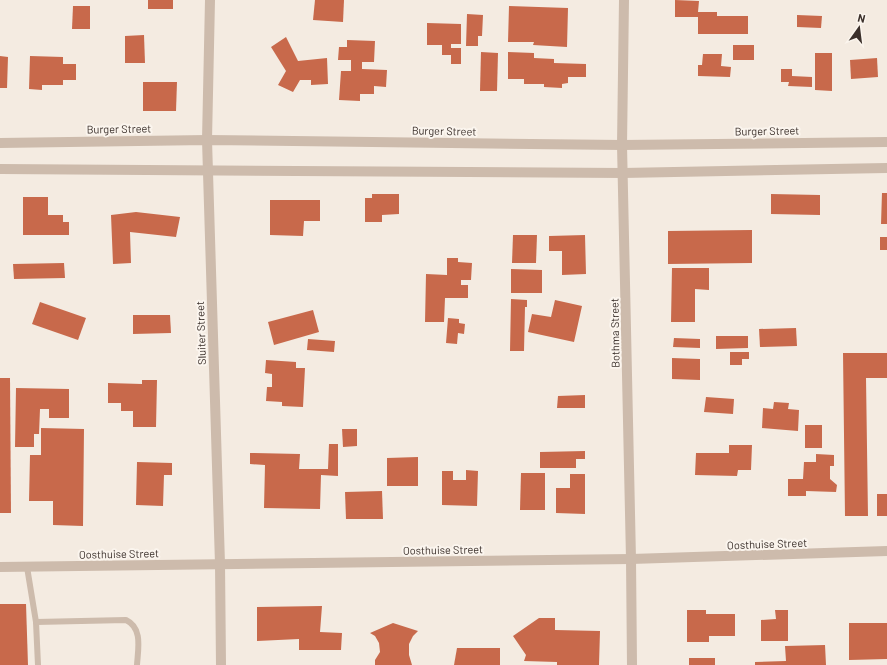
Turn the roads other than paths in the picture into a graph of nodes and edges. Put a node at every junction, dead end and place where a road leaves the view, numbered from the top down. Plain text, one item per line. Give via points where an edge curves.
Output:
1 (210, 0) edge
2 (624, 0) edge
3 (207, 140) junction
4 (887, 142) edge
5 (0, 143) edge
6 (622, 145) junction
7 (887, 168) edge
8 (0, 169) edge
9 (208, 170) junction
10 (623, 173) junction
11 (887, 551) edge
12 (631, 559) junction
13 (220, 564) junction
14 (0, 567) edge
15 (27, 567) junction
16 (36, 622) junction
17 (38, 665) edge
18 (137, 665) edge
19 (221, 665) edge
20 (632, 665) edge

1 - 3 street, Sluiter Street
2 - 6 street, Bothma Street
3 - 5 street, Burger Street
3 - 6 street, Burger Street
3 - 9 street, Sluiter Street
4 - 6 street, Burger Street
6 - 10 street, Bothma Street
7 - 10 street
8 - 9 street
9 - 10 street
9 - 13 street, Sluiter Street
10 - 12 street, Bothma Street
11 - 12 street, Oosthuise Street
12 - 13 street, Oosthuise Street
12 - 20 street, Bothma Street
13 - 15 street, Oosthuise Street
13 - 19 street, Sluiter Street
14 - 15 street, Oosthuise Street
15 - 16 lane
16 - 17 lane
16 - 18 lane via 126,620 132,623 137,633

